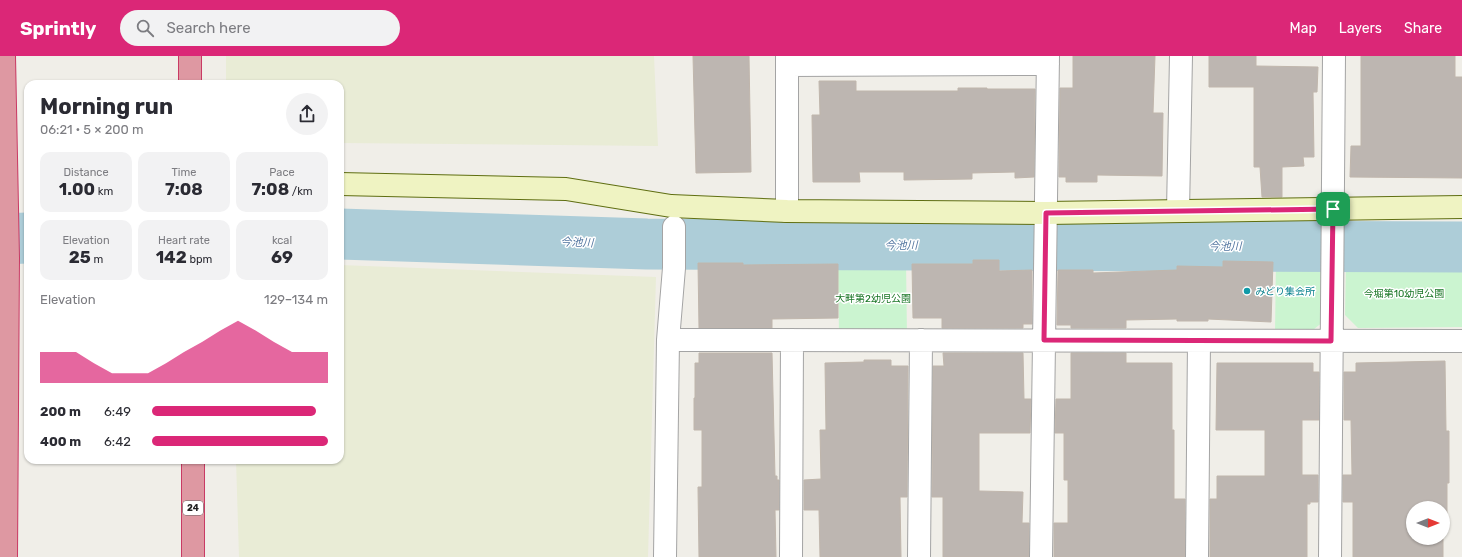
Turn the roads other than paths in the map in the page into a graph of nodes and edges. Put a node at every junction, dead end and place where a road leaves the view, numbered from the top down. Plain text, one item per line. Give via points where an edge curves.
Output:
1 (4, 56) edge
2 (190, 56) edge
3 (1181, 56) edge
4 (1334, 56) edge
5 (787, 60) edge
6 (921, 60) edge
7 (1048, 60) edge
8 (190, 80) edge
9 (344, 184) edge
10 (1462, 207) edge
11 (787, 211) junction
12 (1178, 211) junction
13 (1333, 216) junction
14 (1046, 221) junction
15 (674, 227) dead end
16 (668, 340) junction
17 (792, 340) junction
18 (921, 340) junction
19 (1044, 340) junction
20 (1199, 341) junction
21 (1331, 341) junction
22 (1462, 341) edge
23 (192, 464) edge
24 (6, 557) edge
25 (193, 557) edge
26 (666, 557) edge
27 (791, 557) edge
28 (918, 557) edge
29 (1041, 557) edge
30 (1197, 557) edge
31 (1330, 557) edge

1 - 24 highway via 8,258
2 - 8 highway
3 - 12 street
4 - 13 street
5 - 6 street
5 - 11 street
6 - 7 street
7 - 14 street
9 - 11 street via 566,189 671,206
10 - 13 street
11 - 14 street
12 - 13 street
12 - 14 street
13 - 21 street
14 - 19 street
15 - 16 street via 674,268
16 - 17 street
16 - 26 street
17 - 18 street
17 - 27 street
18 - 19 street
18 - 28 street
19 - 20 street
19 - 29 street
20 - 21 street
20 - 30 street
21 - 22 street
21 - 31 street
23 - 25 highway, 24

